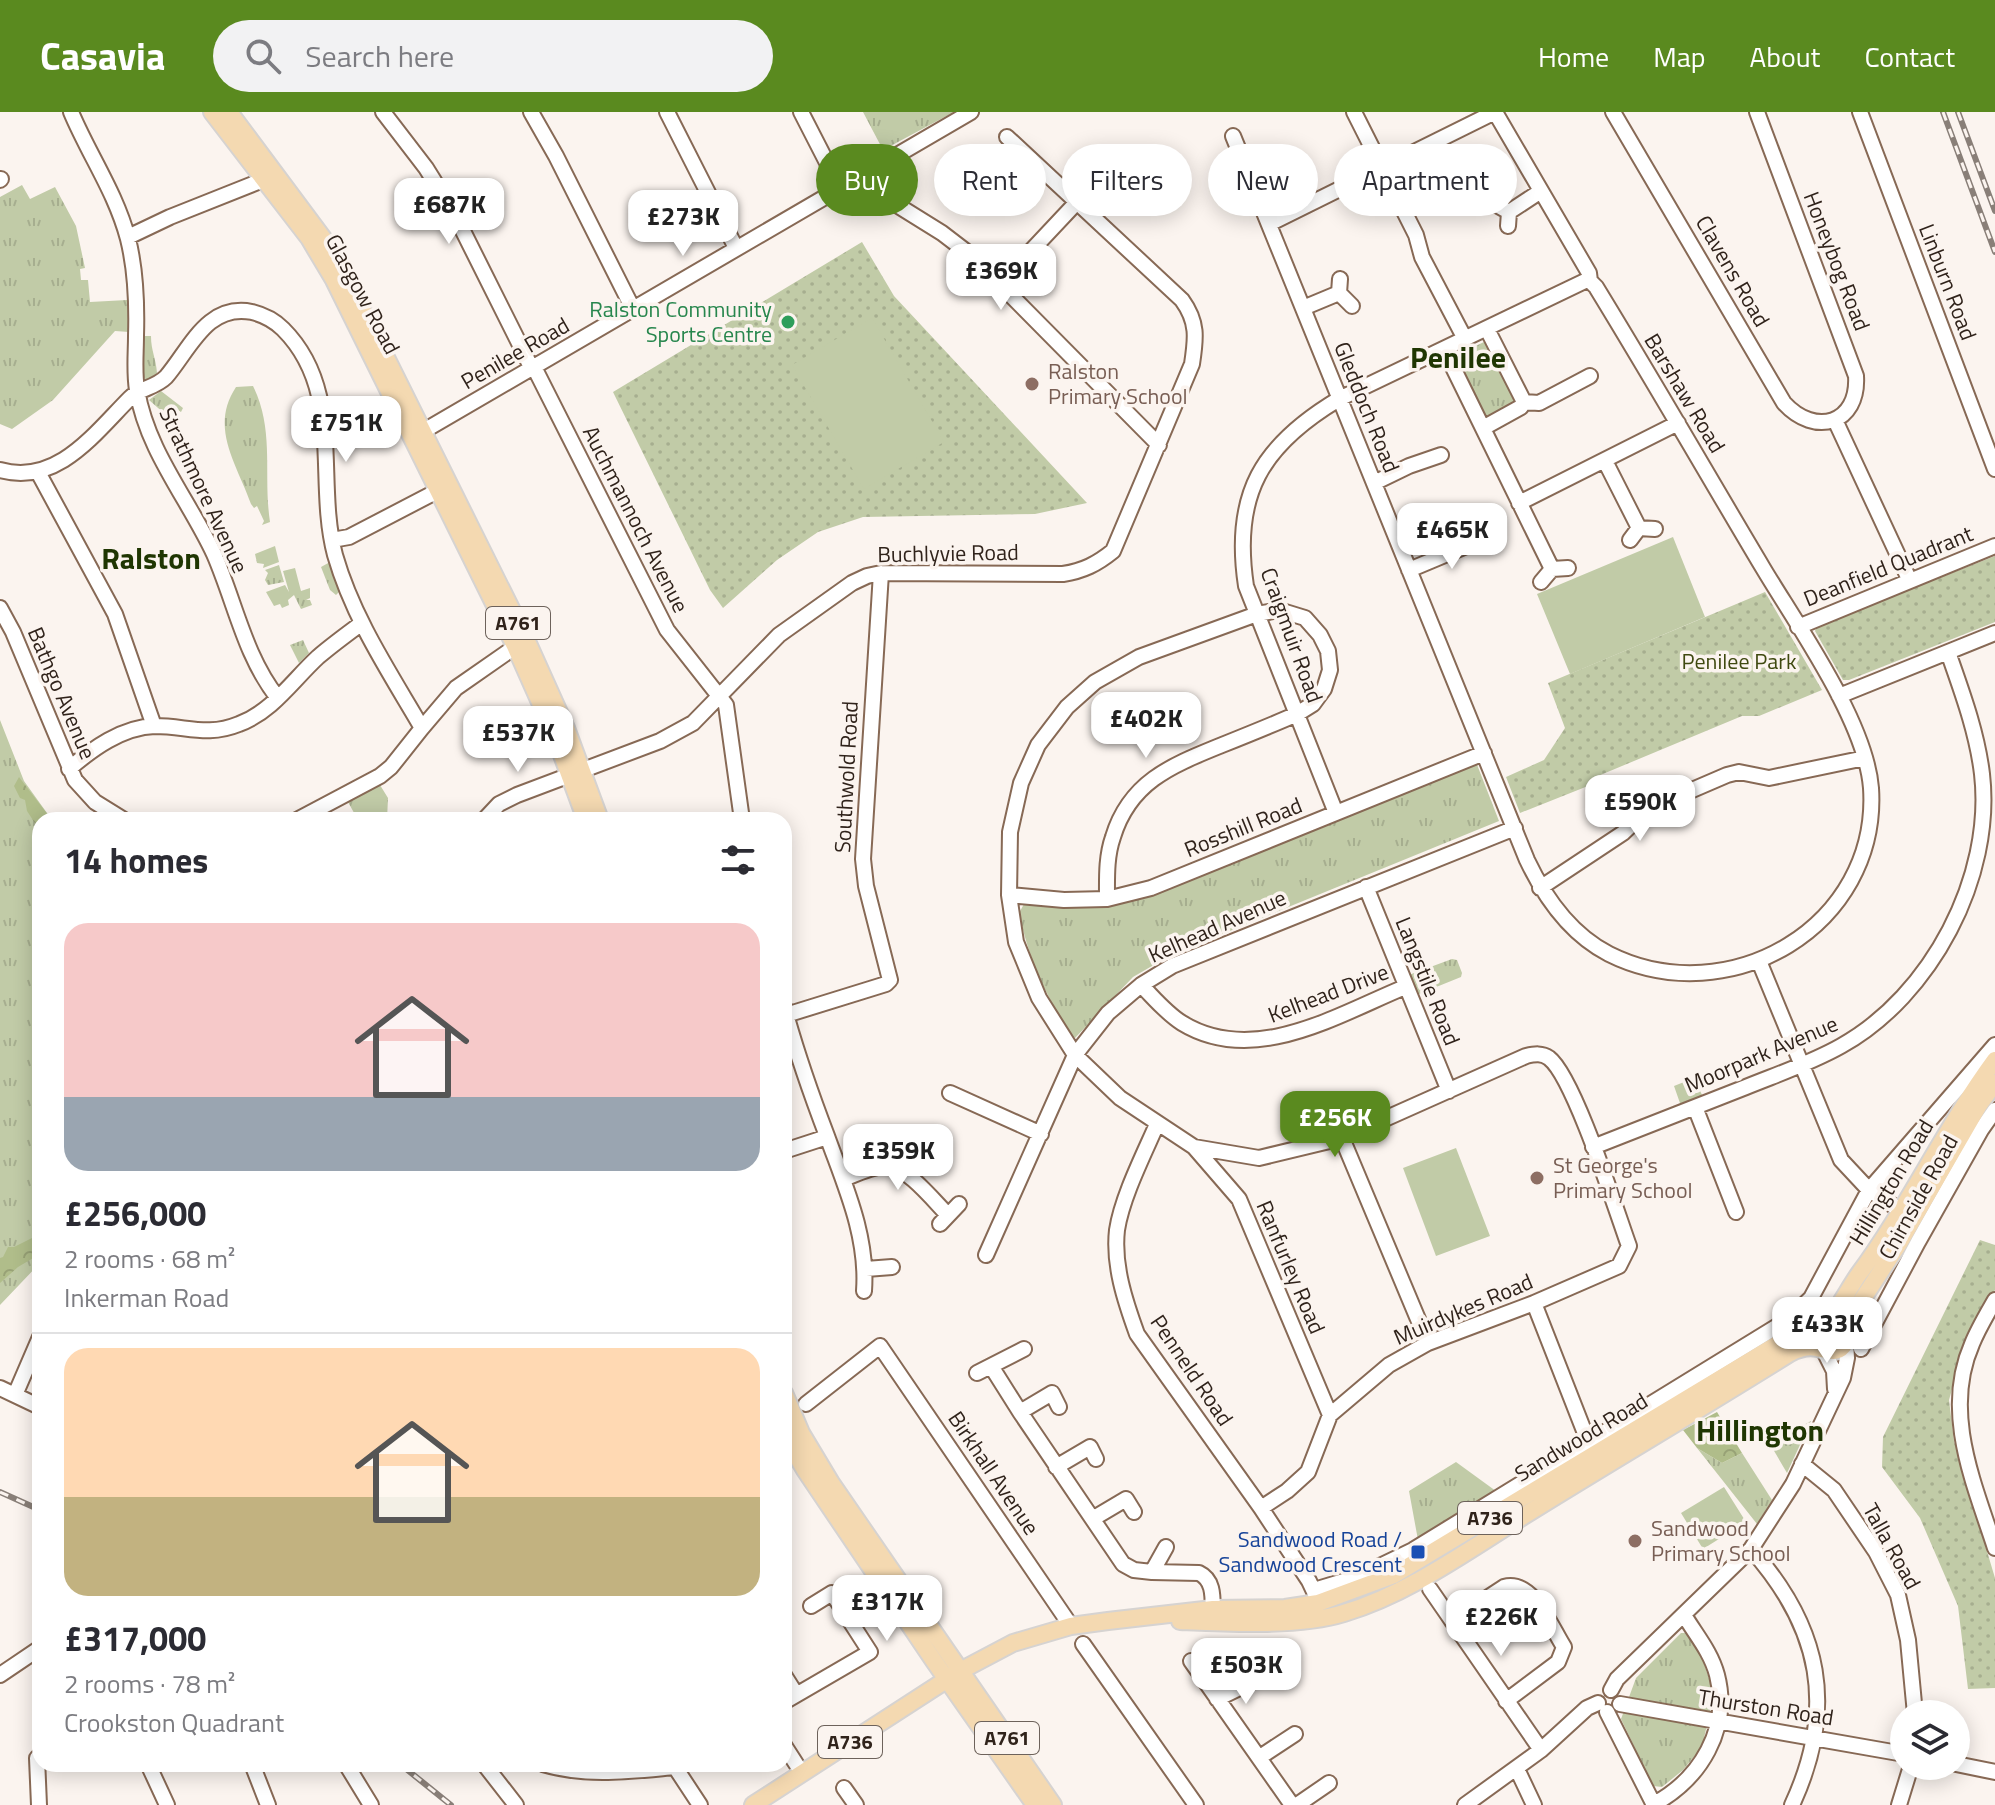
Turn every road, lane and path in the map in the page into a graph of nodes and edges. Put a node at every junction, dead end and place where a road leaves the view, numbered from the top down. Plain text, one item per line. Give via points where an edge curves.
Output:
1 (71, 112) edge
2 (212, 112) edge
3 (229, 112) edge
4 (383, 112) edge
5 (531, 112) edge
6 (667, 112) edge
7 (801, 112) edge
8 (971, 112) edge
9 (1354, 112) edge
10 (1495, 112) edge
11 (1613, 112) edge
12 (1757, 112) edge
13 (1860, 112) edge
14 (1233, 136) dead end
15 (1007, 137) dead end
16 (817, 144) edge
17 (915, 144) edge
18 (1370, 144) edge
19 (1429, 144) edge
20 (269, 174) junction
21 (1062, 188) edge
22 (1334, 191) edge
23 (1541, 191) junction
24 (816, 202) edge
25 (1517, 211) edge
26 (915, 216) edge
27 (1064, 216) edge
28 (1092, 216) edge
29 (1406, 216) edge
30 (1269, 224) junction
31 (128, 237) junction
32 (736, 248) junction
33 (1590, 281) junction
34 (1000, 284) junction
35 (1352, 306) dead end
36 (1303, 308) junction
37 (633, 309) junction
38 (1487, 329) junction
39 (1465, 339) junction
40 (1444, 349) junction
41 (533, 368) junction
42 (1590, 376) dead end
43 (137, 392) junction
44 (1339, 399) junction
45 (1524, 402) junction
46 (1835, 420) junction
47 (1678, 423) junction
48 (1483, 428) junction
49 (418, 434) junction
50 (1159, 445) junction
51 (1441, 455) dead end
52 (1605, 461) junction
53 (1995, 469) edge
54 (0, 470) edge
55 (38, 472) junction
56 (1374, 483) junction
57 (445, 488) junction
58 (1519, 503) junction
59 (1641, 533) dead end
60 (1483, 539) dead end
61 (332, 540) junction
62 (1995, 546) edge
63 (1568, 568) dead end
64 (1552, 569) junction
65 (1409, 570) junction
66 (881, 573) junction
67 (1909, 579) junction
68 (1541, 582) dead end
69 (0, 608) edge
70 (1257, 614) junction
71 (362, 623) junction
72 (1798, 627) junction
73 (1995, 633) edge
74 (520, 643) junction
75 (1948, 652) junction
76 (1839, 696) junction
77 (721, 697) junction
78 (278, 698) junction
79 (1297, 714) junction
80 (154, 726) junction
81 (422, 728) junction
82 (1484, 753) junction
83 (1865, 758) junction
84 (69, 769) junction
85 (576, 772) junction
86 (111, 812) edge
87 (312, 812) edge
88 (492, 812) edge
89 (584, 812) edge
90 (596, 812) edge
91 (741, 812) edge
92 (1336, 813) junction
93 (1515, 828) junction
94 (1366, 887) junction
95 (1540, 888) junction
96 (1009, 895) junction
97 (1107, 899) junction
98 (1759, 961) junction
99 (1141, 985) junction
100 (1405, 987) junction
101 (792, 1009) edge
102 (792, 1032) edge
103 (1995, 1045) edge
104 (1075, 1055) junction
105 (1995, 1060) edge
106 (1802, 1065) junction
107 (1995, 1083) edge
108 (1449, 1091) junction
109 (950, 1093) dead end
110 (1695, 1107) junction
111 (1986, 1108) edge
112 (1157, 1124) junction
113 (1041, 1134) junction
114 (827, 1137) junction
115 (1342, 1138) junction
116 (1194, 1147) junction
117 (1593, 1147) junction
118 (792, 1148) edge
119 (844, 1179) junction
120 (1869, 1190) junction
121 (1736, 1212) dead end
122 (949, 1214) dead end
123 (1906, 1215) junction
124 (986, 1255) dead end
125 (892, 1267) dead end
126 (866, 1269) junction
127 (864, 1291) dead end
128 (1995, 1300) edge
129 (1534, 1303) junction
130 (1821, 1326) junction
131 (1428, 1343) junction
132 (1851, 1343) junction
133 (1024, 1349) dead end
134 (1822, 1349) junction
135 (32, 1356) edge
136 (0, 1388) edge
137 (1835, 1394) junction
138 (15, 1395) junction
139 (792, 1402) edge
140 (32, 1403) edge
141 (1059, 1407) dead end
142 (799, 1409) junction
143 (1020, 1412) junction
144 (1330, 1415) junction
145 (1588, 1441) junction
146 (792, 1444) edge
147 (1096, 1459) dead end
148 (1802, 1464) junction
149 (1056, 1467) junction
150 (821, 1480) junction
151 (1261, 1508) junction
152 (1134, 1512) dead end
153 (1094, 1518) junction
154 (1166, 1547) dead end
155 (1995, 1548) edge
156 (1751, 1549) junction
157 (1152, 1572) junction
158 (1430, 1589) dead end
159 (1319, 1604) junction
160 (811, 1606) dead end
161 (1684, 1615) junction
162 (1213, 1616) junction
163 (1452, 1621) junction
164 (1071, 1626) junction
165 (1083, 1644) dead end
166 (32, 1653) edge
167 (1191, 1661) dead end
168 (0, 1675) edge
169 (954, 1676) junction
170 (1258, 1679) dead end
171 (792, 1697) edge
172 (1217, 1699) junction
173 (1914, 1700) edge
174 (1506, 1701) junction
175 (1608, 1707) junction
176 (1718, 1722) junction
177 (1295, 1734) dead end
178 (1815, 1737) junction
179 (1541, 1750) junction
180 (1890, 1751) edge
181 (792, 1757) edge
182 (1260, 1757) junction
183 (1970, 1767) edge
184 (1517, 1769) junction
185 (38, 1772) edge
186 (152, 1772) edge
187 (255, 1772) edge
188 (351, 1772) edge
189 (490, 1772) edge
190 (599, 1772) edge
191 (621, 1772) edge
192 (678, 1772) edge
193 (1995, 1772) edge
194 (802, 1773) junction
195 (1907, 1780) edge
196 (1329, 1783) dead end
197 (844, 1788) dead end
198 (39, 1805) edge
199 (167, 1805) edge
200 (268, 1805) edge
201 (371, 1805) edge
202 (516, 1805) edge
203 (700, 1805) edge
204 (753, 1805) edge
205 (856, 1805) edge
206 (1035, 1805) edge
207 (1053, 1805) edge
208 (1196, 1805) edge
209 (1294, 1805) edge
210 (1465, 1805) edge
211 (1534, 1805) edge
212 (1654, 1805) edge
213 (1792, 1805) edge
214 (1899, 1805) edge

1 - 31 street, Strathmore Avenue
2 - 20 main road, Glasgow Road / A761
3 - 20 main road, Glasgow Road / A761
4 - 41 street, Auchmannoch Avenue via 454,213
5 - 37 street
6 - 32 street
7 - 16 street
8 - 17 street, Penilee Road
9 - 18 street
10 - 19 street
10 - 23 street, Barshaw Road
11 - 46 street, Clavens Road via 1784,403 1805,420
12 - 46 street, Honeybog Road via 1856,376 1850,408
13 - 53 street, Linburn Road
14 - 30 street, Gleddoch Road
15 - 21 street, Buchlyvie Road
20 - 31 street
20 - 49 main road, Glasgow Road / A761 via 334,253
22 - 30 street
23 - 25 street
23 - 33 street, Barshaw Road
24 - 32 street, Penilee Road
26 - 34 street via 972,256
27 - 34 street
28 - 50 street, Buchlyvie Road via 1192,314 1197,332 1192,364
29 - 39 street
30 - 36 street, Gleddoch Road
31 - 43 street, Strathmore Avenue via 136,293
32 - 37 street, Penilee Road
33 - 38 street, Craigmuir Road
33 - 47 street, Barshaw Road
34 - 50 street
35 - 36 street via 1339,286
36 - 44 street, Gleddoch Road
37 - 41 street, Penilee Road
38 - 39 street, Craigmuir Road
38 - 45 street
39 - 40 street, Craigmuir Road
40 - 44 street, Craigmuir Road
40 - 48 street
41 - 49 street, Penilee Road
41 - 77 street, Auchmannoch Avenue via 667,630
42 - 45 street via 1539,403
43 - 55 street via 88,444
43 - 61 street via 163,380 198,333 217,317 244,311 279,324 304,357 320,397
43 - 78 street, Strathmore Avenue via 156,450 206,537 258,667
44 - 56 street, Gleddoch Road
44 - 70 street, Craigmuir Road via 1290,433 1258,474 1243,521 1242,556
45 - 48 street
46 - 67 street
47 - 52 street
47 - 72 street, Barshaw Road
48 - 58 street
49 - 57 main road, Glasgow Road / A761
50 - 66 street, Buchlyvie Road via 1113,551 1098,563 1063,574
51 - 56 street
52 - 58 street
52 - 59 street
54 - 55 street
55 - 80 street via 115,614
56 - 65 street, Gleddoch Road
57 - 61 street via 349,537
57 - 74 main road, Glasgow Road / A761
58 - 64 street
60 - 65 street
61 - 71 street
62 - 67 street, Deanfield Quadrant
63 - 64 street
64 - 68 street
65 - 82 street, Gleddoch Road
66 - 77 street, Buchlyvie Road via 852,583 779,635
66 - 101 street, Southwold Road via 863,859 890,980
67 - 72 street, Deanfield Quadrant
69 - 84 street, Bathgo Avenue
70 - 79 street, Craigmuir Road
70 - 79 street via 1279,610 1305,618 1328,651 1324,689
70 - 96 street via 1139,657 1095,682 1067,707 1038,745 1021,783 1010,832
71 - 78 street
71 - 81 street
72 - 76 street, Barshaw Road
73 - 75 street
74 - 81 street via 456,688
74 - 85 main road, Glasgow Road / A761
75 - 76 street
75 - 106 street, Moorpark Avenue via 1976,735 1982,778 1982,828 1960,909 1931,962 1892,1007 1842,1046
76 - 83 street, Barshaw Road
77 - 85 street, Buchlyvie Road via 693,723 660,741
77 - 91 street, Auchmannoch Avenue
78 - 80 street via 242,723 213,731
79 - 92 street, Craigmuir Road
79 - 97 street via 1177,763 1142,787 1113,835
80 - 84 street via 97,746
81 - 87 street via 380,776
82 - 92 street, Rosshill Road
82 - 93 street, Gleddoch Road
83 - 95 street via 1769,778 1727,775 1648,809 1623,833
83 - 98 street, Barshaw Road via 1870,821 1852,879 1812,928
84 - 86 street, Bathgo Avenue via 95,802
85 - 88 street, Buchlyvie Road via 499,804
85 - 89 main road, Glasgow Road / A761
85 - 90 main road, Glasgow Road / A761
92 - 97 street, Rosshill Road via 1151,888
93 - 94 street, Kelhead Avenue
93 - 95 street, Gleddoch Road
94 - 99 street, Kelhead Avenue via 1172,966
94 - 100 street, Langstile Road
95 - 98 street, Gleddoch Road via 1590,942 1642,967 1712,974
96 - 97 street, Rosshill Road
96 - 104 street via 1016,942 1039,998
98 - 106 street
99 - 100 street, Kelhead Drive via 1182,1024 1246,1042 1288,1034
99 - 104 street, Kelhead Avenue via 1108,1013
100 - 108 street, Langstile Road
102 - 114 street
103 - 120 street
104 - 112 street
104 - 113 street, Kelhead Avenue
105 - 111 main road, Hillington Road
106 - 110 street, Moorpark Avenue
106 - 120 street via 1841,1160
107 - 111 main road, Hillington Road
108 - 115 street
108 - 117 street, Muirdykes Road via 1526,1056 1547,1056 1558,1067
109 - 113 street
110 - 117 street, Moorpark Avenue
110 - 121 street
111 - 123 main road, Hillington Road
111 - 132 street, Chirnside Road via 1981,1130
112 - 116 street
112 - 151 street, Penneld Road via 1117,1230 1125,1302 1137,1334
113 - 124 street, Kelhead Avenue
114 - 118 street
114 - 119 street
115 - 116 street via 1259,1158
115 - 131 street
116 - 144 street, Ranfurley Road via 1239,1199
117 - 129 street, Muirdykes Road via 1629,1246 1619,1266
119 - 122 street via 879,1167 899,1169
119 - 126 street
120 - 123 street
120 - 145 street, Sandwood Road via 1804,1307
123 - 130 main road, Hillington Road
123 - 132 main road, Hillington Road via 1856,1309
125 - 126 street
126 - 127 street
128 - 155 street via 1971,1346 1959,1416 1962,1443
129 - 131 street, Muirdykes Road
129 - 145 street
130 - 132 main road via 1837,1326
130 - 134 main road via 1815,1339
130 - 159 main road, Sandwood Road / A736 via 1784,1339 1418,1562
131 - 144 street, Muirdykes Road via 1389,1365
132 - 134 main road, Sandwood Road via 1840,1350
132 - 137 street, Chirnside Road
133 - 143 street via 984,1370
134 - 137 street via 1834,1371
134 - 159 main road, Sandwood Road / A736 via 1790,1353 1421,1578 1362,1607
135 - 138 street
136 - 138 street
137 - 148 street, Chirnside Road
138 - 140 street
139 - 142 main road, A761
141 - 143 street via 1052,1393
142 - 150 main road, A761
142 - 164 street, Birkhall Avenue via 880,1346
143 - 149 street
144 - 151 street, Muirdykes Road via 1308,1472
145 - 159 street, Sandwood Road
146 - 150 main road, A761
147 - 149 street via 1090,1447
148 - 156 street, Chirnside Road
148 - 173 street, Talla Road via 1834,1490 1898,1595
149 - 153 street
150 - 169 main road, A761
151 - 159 street, Penneld Road
152 - 153 street via 1126,1499
153 - 157 street via 1123,1564
154 - 157 street
156 - 161 street, Chirnside Road
156 - 178 street via 1784,1590 1805,1634 1818,1696
157 - 162 street via 1207,1576
158 - 163 street
159 - 162 main road, Sandwood Road / A736
160 - 171 street via 832,1593 870,1652
161 - 175 street, Chirnside Road via 1611,1690 1600,1694
161 - 176 street via 1716,1673
162 - 164 main road, Sandwood Road / A736
163 - 174 street
163 - 174 street via 1511,1585 1536,1602 1564,1647 1562,1655
164 - 169 main road, Sandwood Road / A736 via 1013,1643
165 - 208 street
166 - 168 street
167 - 172 street
169 - 194 main road, A736
169 - 206 main road, A761
169 - 207 main road, A761
170 - 172 street
172 - 182 street
174 - 179 street
175 - 176 street, Thurston Road
175 - 179 street, Chirnside Road via 1587,1708
175 - 212 street
176 - 178 street, Thurston Road
176 - 212 street via 1699,1767 1675,1793
177 - 182 street
178 - 180 street, Thurston Road
178 - 213 street
179 - 184 street, Chirnside Road
181 - 194 street
182 - 209 street
183 - 193 street
184 - 210 street, Chirnside Road
184 - 211 street
185 - 198 street
186 - 199 street
187 - 200 street
188 - 201 street
189 - 202 street
190 - 191 street
192 - 203 street
194 - 204 main road, A736
195 - 214 street
196 - 209 street
197 - 205 street

